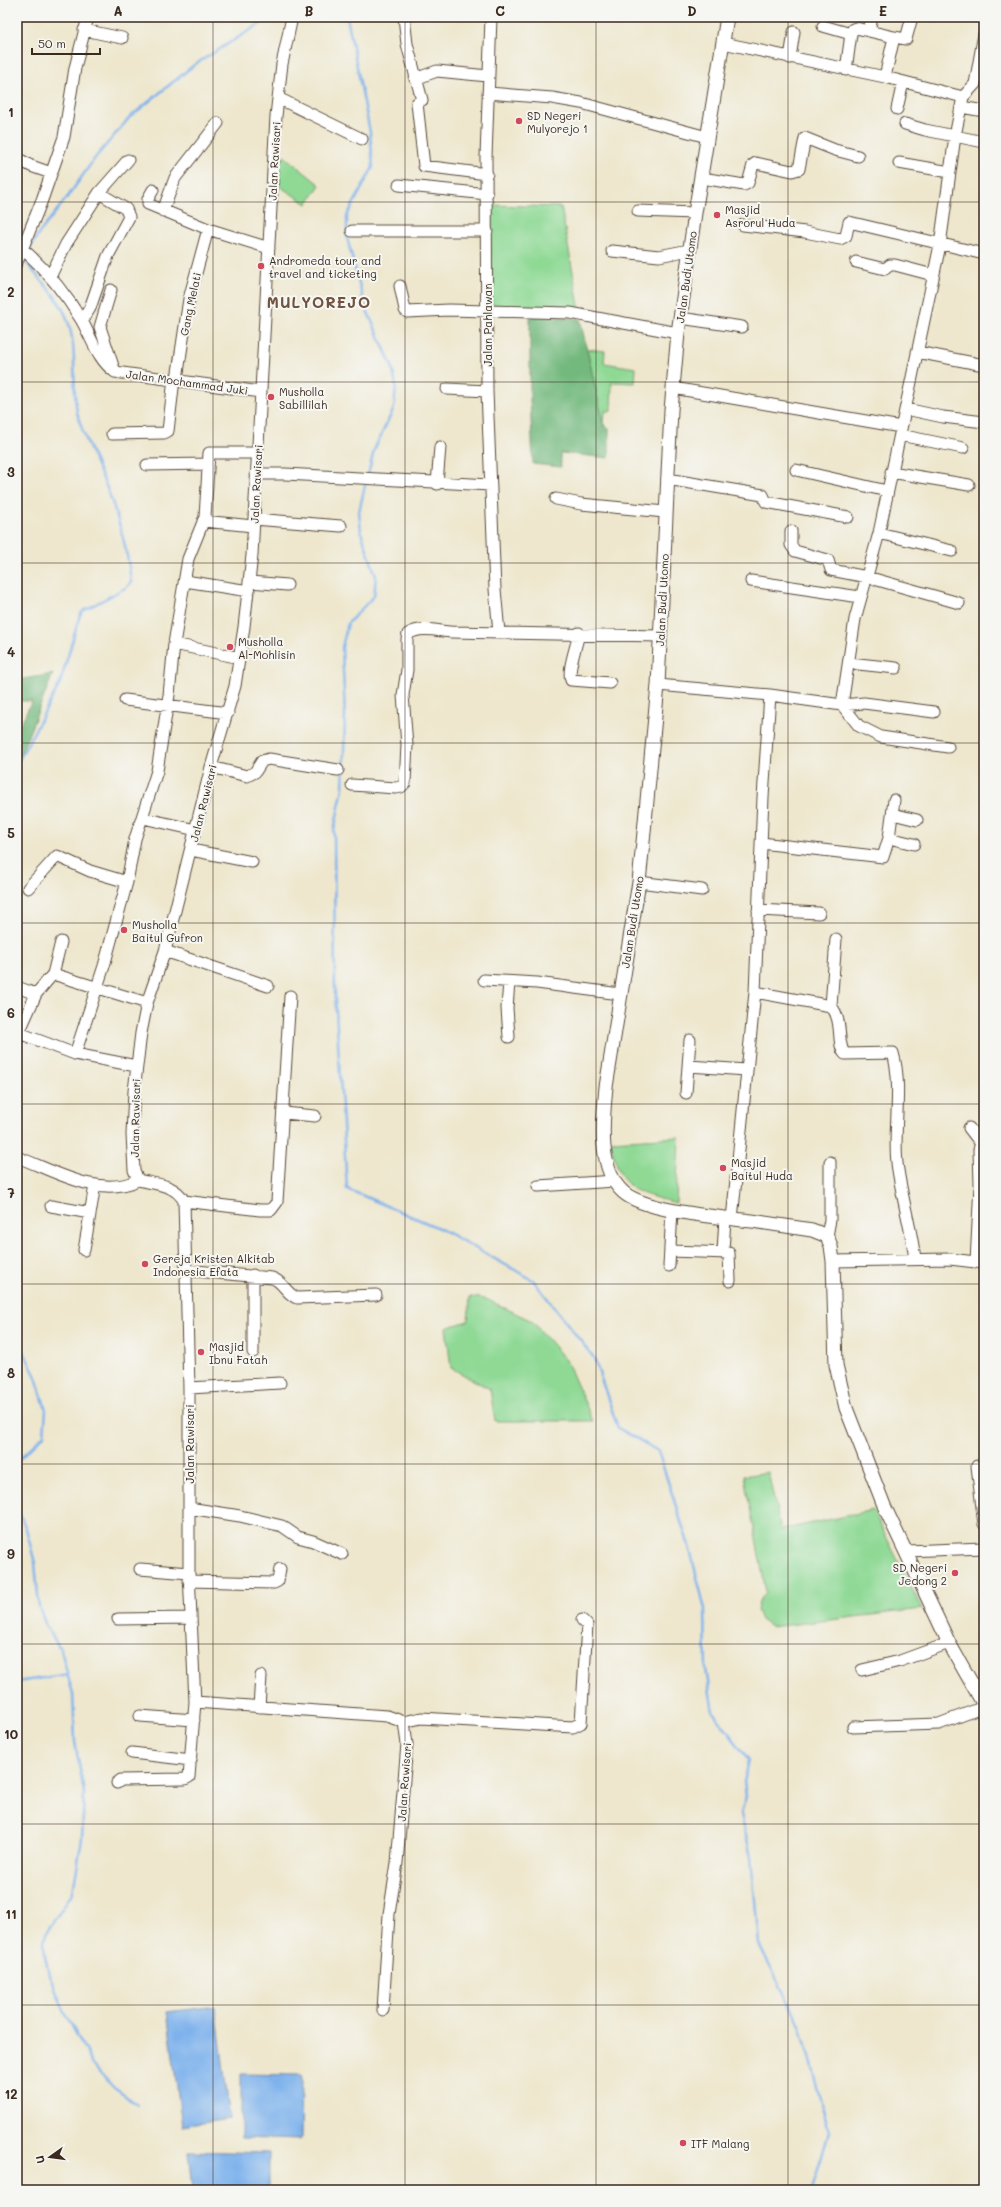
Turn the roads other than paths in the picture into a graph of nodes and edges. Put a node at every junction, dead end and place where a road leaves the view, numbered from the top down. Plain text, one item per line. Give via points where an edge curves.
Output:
1 (88, 17) edge
2 (292, 17) edge
3 (404, 17) edge
4 (491, 17) edge
5 (727, 17) edge
6 (872, 17) edge
7 (912, 17) edge
8 (823, 26) dead end
9 (84, 30) junction
10 (869, 31) junction
11 (794, 32) dead end
12 (851, 34) junction
13 (984, 35) edge
14 (894, 37) junction
15 (122, 38) dead end
16 (723, 43) junction
17 (790, 58) junction
18 (982, 60) edge
19 (846, 70) junction
20 (488, 76) junction
21 (885, 77) junction
22 (415, 79) junction
23 (903, 82) junction
24 (980, 86) edge
25 (488, 93) junction
26 (278, 98) junction
27 (962, 102) junction
28 (897, 110) dead end
29 (984, 111) edge
30 (218, 123) dead end
31 (905, 124) dead end
32 (955, 136) junction
33 (707, 137) junction
34 (362, 139) dead end
35 (984, 142) edge
36 (858, 156) dead end
37 (17, 158) edge
38 (128, 160) dead end
39 (899, 163) dead end
40 (950, 172) junction
41 (51, 173) junction
42 (486, 174) junction
43 (702, 178) junction
44 (399, 185) dead end
45 (153, 190) dead end
46 (99, 193) junction
47 (487, 194) junction
48 (638, 210) dead end
49 (163, 211) junction
50 (695, 214) junction
51 (743, 225) dead end
52 (208, 230) junction
53 (352, 231) dead end
54 (488, 231) junction
55 (940, 245) junction
56 (269, 248) junction
57 (689, 250) junction
58 (612, 251) dead end
59 (26, 252) junction
60 (984, 254) edge
61 (17, 262) edge
62 (856, 262) dead end
63 (933, 275) junction
64 (50, 278) junction
65 (400, 286) dead end
66 (112, 290) dead end
67 (487, 310) junction
68 (680, 318) junction
69 (82, 321) junction
70 (742, 327) dead end
71 (678, 333) junction
72 (917, 352) junction
73 (984, 365) edge
74 (115, 372) junction
75 (175, 379) junction
76 (673, 388) junction
77 (447, 389) dead end
78 (487, 391) junction
79 (261, 392) junction
80 (906, 409) junction
81 (984, 422) edge
82 (901, 431) junction
83 (112, 434) dead end
84 (440, 447) dead end
85 (963, 448) dead end
86 (257, 453) junction
87 (208, 464) junction
88 (147, 466) dead end
89 (796, 470) dead end
90 (891, 472) junction
91 (256, 474) junction
92 (667, 479) junction
93 (437, 484) junction
94 (490, 485) junction
95 (969, 485) dead end
96 (887, 491) junction
97 (556, 499) dead end
98 (665, 512) junction
99 (848, 517) dead end
100 (203, 521) junction
101 (254, 523) junction
102 (341, 526) dead end
103 (791, 531) dead end
104 (879, 533) junction
105 (952, 551) dead end
106 (867, 577) junction
107 (185, 581) junction
108 (751, 581) dead end
109 (249, 586) junction
110 (287, 586) dead end
111 (860, 597) junction
112 (959, 603) dead end
113 (499, 633) junction
114 (579, 633) junction
115 (660, 636) junction
116 (174, 644) junction
117 (240, 658) junction
118 (849, 663) junction
119 (896, 668) dead end
120 (610, 683) dead end
121 (658, 685) junction
122 (770, 695) junction
123 (125, 700) dead end
124 (167, 704) junction
125 (842, 705) junction
126 (934, 712) dead end
127 (228, 713) junction
128 (948, 747) dead end
129 (211, 767) junction
130 (338, 770) dead end
131 (352, 784) dead end
132 (894, 800) dead end
133 (893, 814) junction
134 (143, 818) junction
135 (917, 820) dead end
136 (196, 830) junction
137 (889, 838) junction
138 (761, 843) junction
139 (914, 844) dead end
140 (191, 850) junction
141 (252, 862) dead end
142 (127, 882) junction
143 (639, 882) junction
144 (28, 888) dead end
145 (702, 890) dead end
146 (758, 910) junction
147 (819, 913) dead end
148 (836, 939) dead end
149 (61, 942) dead end
150 (165, 951) junction
151 (53, 974) junction
152 (484, 980) dead end
153 (509, 982) junction
154 (268, 986) dead end
155 (17, 987) edge
156 (98, 989) junction
157 (754, 992) junction
158 (36, 994) junction
159 (620, 994) junction
160 (290, 996) dead end
161 (147, 1003) junction
162 (831, 1006) junction
163 (18, 1035) edge
164 (509, 1037) dead end
165 (690, 1040) dead end
166 (75, 1054) junction
167 (136, 1066) junction
168 (689, 1066) junction
169 (746, 1070) junction
170 (686, 1093) dead end
171 (284, 1113) junction
172 (314, 1116) dead end
173 (969, 1128) dead end
174 (983, 1145) edge
175 (17, 1157) edge
176 (830, 1162) dead end
177 (138, 1180) junction
178 (615, 1181) junction
179 (982, 1184) edge
180 (95, 1185) junction
181 (538, 1186) dead end
182 (184, 1201) junction
183 (51, 1206) dead end
184 (672, 1210) junction
185 (90, 1213) junction
186 (728, 1218) junction
187 (981, 1221) edge
188 (827, 1236) junction
189 (84, 1250) dead end
190 (670, 1250) junction
191 (723, 1252) junction
192 (915, 1259) junction
193 (833, 1261) junction
194 (980, 1263) edge
195 (669, 1266) dead end
196 (185, 1270) junction
197 (253, 1275) junction
198 (730, 1281) dead end
199 (376, 1295) dead end
200 (253, 1352) dead end
201 (280, 1383) dead end
202 (189, 1388) junction
203 (977, 1466) dead end
204 (189, 1508) junction
205 (984, 1524) edge
206 (984, 1548) edge
207 (906, 1551) junction
208 (342, 1554) dead end
209 (140, 1569) dead end
210 (280, 1569) dead end
211 (189, 1577) junction
212 (191, 1618) junction
213 (118, 1619) dead end
214 (582, 1620) dead end
215 (949, 1643) junction
216 (862, 1670) dead end
217 (261, 1676) dead end
218 (981, 1692) edge
219 (195, 1702) junction
220 (984, 1706) edge
221 (259, 1707) junction
222 (140, 1716) dead end
223 (194, 1720) junction
224 (404, 1722) junction
225 (853, 1727) dead end
226 (132, 1753) dead end
227 (191, 1760) junction
228 (118, 1783) dead end
229 (383, 2010) dead end

1 - 9 street
2 - 26 street, Jalan Rawisari
3 - 22 street
4 - 20 street, Jalan Pahlawan
5 - 16 street, Jalan Budi Utomo
6 - 10 street
7 - 14 street via 906,39
8 - 12 street
9 - 15 street
9 - 41 street via 64,137
10 - 12 street via 854,28
10 - 14 street
11 - 17 street
12 - 19 street
13 - 18 street
14 - 21 street
16 - 17 street
16 - 33 street, Jalan Budi Utomo
17 - 19 street
18 - 24 street
19 - 21 street
20 - 22 street via 437,71
20 - 25 street, Jalan Pahlawan
21 - 23 street
22 - 42 street via 422,100 416,103 424,166
23 - 27 street
23 - 28 street
24 - 27 street
25 - 33 street via 581,103
25 - 42 street, Jalan Pahlawan
26 - 34 street
26 - 56 street, Jalan Rawisari
27 - 29 street
27 - 32 street
30 - 49 street via 175,178
31 - 32 street
32 - 35 street
32 - 40 street
33 - 43 street, Jalan Budi Utomo
36 - 43 street via 805,138 799,169 792,171 756,163 748,183 744,185
37 - 41 street
38 - 46 street
39 - 40 street
40 - 55 street
41 - 59 street
42 - 47 street, Jalan Pahlawan
43 - 50 street, Jalan Budi Utomo
44 - 47 street
45 - 49 street via 148,204
46 - 64 street via 66,244
46 - 69 street via 126,209 129,217 108,256 90,308
47 - 54 street, Jalan Pahlawan
48 - 50 street
49 - 52 street
50 - 57 street, Jalan Budi Utomo
51 - 55 street via 840,239 846,236 849,222
52 - 56 street
52 - 75 street, Gang Melati via 189,300
53 - 54 street
54 - 67 street, Jalan Pahlawan
55 - 60 street
55 - 63 street
56 - 79 street, Jalan Rawisari
57 - 58 street via 659,256
57 - 68 street, Jalan Budi Utomo
59 - 61 street
59 - 64 street, Jalan Mochammad Juki
62 - 63 street via 885,269 895,265
63 - 72 street
64 - 69 street, Jalan Mochammad Juki
65 - 67 street via 407,312
66 - 74 street via 100,327
67 - 71 street via 580,314
67 - 78 street, Jalan Pahlawan
68 - 70 street
68 - 71 street, Jalan Budi Utomo
69 - 74 street, Jalan Mochammad Juki via 99,356
71 - 76 street, Jalan Budi Utomo
72 - 73 street
72 - 80 street
74 - 75 street, Jalan Mochammad Juki
75 - 79 street, Jalan Mochammad Juki
75 - 83 street, Gang Melati via 168,431 164,434
76 - 82 street
76 - 92 street, Jalan Budi Utomo
77 - 78 street
78 - 94 street, Jalan Pahlawan
79 - 86 street, Jalan Rawisari
80 - 81 street
80 - 82 street
82 - 85 street
82 - 90 street
84 - 93 street
86 - 87 street via 209,453
86 - 91 street, Jalan Rawisari
87 - 88 street
87 - 100 street
89 - 96 street
90 - 95 street
90 - 96 street
91 - 93 street
91 - 101 street, Jalan Rawisari
92 - 98 street, Jalan Budi Utomo
92 - 99 street via 764,495 766,502
93 - 94 street
94 - 113 street, Jalan Pahlawan
96 - 104 street
97 - 98 street via 581,504
98 - 115 street, Jalan Budi Utomo
100 - 101 street
100 - 107 street via 188,559
101 - 102 street
101 - 109 street, Jalan Rawisari
103 - 106 street via 791,545 794,551 828,560 831,570
104 - 105 street
104 - 106 street
106 - 111 street
106 - 112 street
107 - 109 street
107 - 116 street
108 - 111 street
109 - 110 street
109 - 117 street, Jalan Rawisari
111 - 118 street
113 - 114 street
113 - 131 street via 422,629 408,634 403,695 407,745 405,783 396,788
114 - 115 street
114 - 120 street via 570,668 571,680
115 - 121 street, Jalan Budi Utomo
116 - 117 street
116 - 124 street
117 - 127 street, Jalan Rawisari
118 - 119 street
118 - 125 street
121 - 122 street
121 - 143 street, Jalan Budi Utomo
122 - 125 street
122 - 138 street
123 - 124 street
124 - 127 street
124 - 134 street via 157,771
125 - 126 street via 864,703
125 - 128 street via 859,726 881,738
127 - 129 street, Jalan Rawisari
129 - 130 street via 247,776 255,772 262,761 269,759
129 - 136 street, Jalan Rawisari
132 - 133 street
133 - 135 street
133 - 137 street
134 - 136 street
134 - 142 street via 135,839
136 - 140 street, Jalan Rawisari
137 - 138 street via 881,858
137 - 139 street
138 - 146 street
140 - 141 street
140 - 150 street, Jalan Rawisari
142 - 144 street via 90,871 57,856
142 - 156 street
143 - 145 street
143 - 159 street, Jalan Budi Utomo
146 - 147 street
146 - 157 street
148 - 162 street
149 - 151 street
150 - 154 street
150 - 161 street, Jalan Rawisari
151 - 156 street
151 - 158 street
152 - 153 street
153 - 159 street
153 - 164 street
155 - 158 street
156 - 161 street
156 - 166 street
157 - 162 street
157 - 169 street
158 - 163 street
159 - 178 street, Jalan Budi Utomo via 603,1121 607,1160
160 - 171 street
161 - 167 street, Jalan Rawisari
162 - 192 street via 839,1020 843,1053 894,1052 897,1162
163 - 166 street
165 - 168 street
166 - 167 street
167 - 177 street, Jalan Rawisari via 132,1135 134,1170
168 - 169 street
168 - 170 street
169 - 186 street
171 - 172 street
171 - 182 street via 275,1207 271,1210 260,1210
173 - 174 street
174 - 179 street via 979,1150
175 - 180 street via 52,1173
176 - 188 street via 830,1220
177 - 180 street via 129,1184
177 - 182 street via 172,1188
178 - 181 street
178 - 184 street via 623,1192 631,1197
179 - 187 street
180 - 185 street
182 - 196 street, Jalan Rawisari
183 - 185 street
184 - 186 street
184 - 190 street
185 - 189 street
186 - 188 street via 812,1230
186 - 191 street
187 - 194 street
188 - 193 street
190 - 191 street
190 - 195 street
191 - 198 street via 728,1253
192 - 193 street
192 - 194 street via 950,1259
193 - 207 street via 834,1345 839,1383 855,1435 879,1495
196 - 197 street
196 - 202 street, Jalan Rawisari
197 - 199 street via 277,1279 290,1296 297,1298
197 - 200 street
201 - 202 street
202 - 204 street, Jalan Rawisari
203 - 205 street
204 - 208 street via 282,1526 298,1537
204 - 211 street, Jalan Rawisari
206 - 207 street
207 - 215 street
209 - 211 street
210 - 211 street via 278,1582 274,1583
211 - 212 street, Jalan Rawisari
212 - 213 street
212 - 219 street, Jalan Rawisari
214 - 224 street via 587,1625 581,1723 573,1727 421,1718
215 - 216 street via 900,1661
215 - 218 street
217 - 221 street
218 - 220 street
219 - 221 street
219 - 223 street, Jalan Rawisari
220 - 225 street via 939,1724
221 - 224 street via 387,1716
222 - 223 street
223 - 227 street, Jalan Rawisari
224 - 229 street, Jalan Rawisari via 407,1751 397,1863 389,1914
226 - 227 street
227 - 228 street, Jalan Rawisari via 189,1777 185,1779 128,1779

